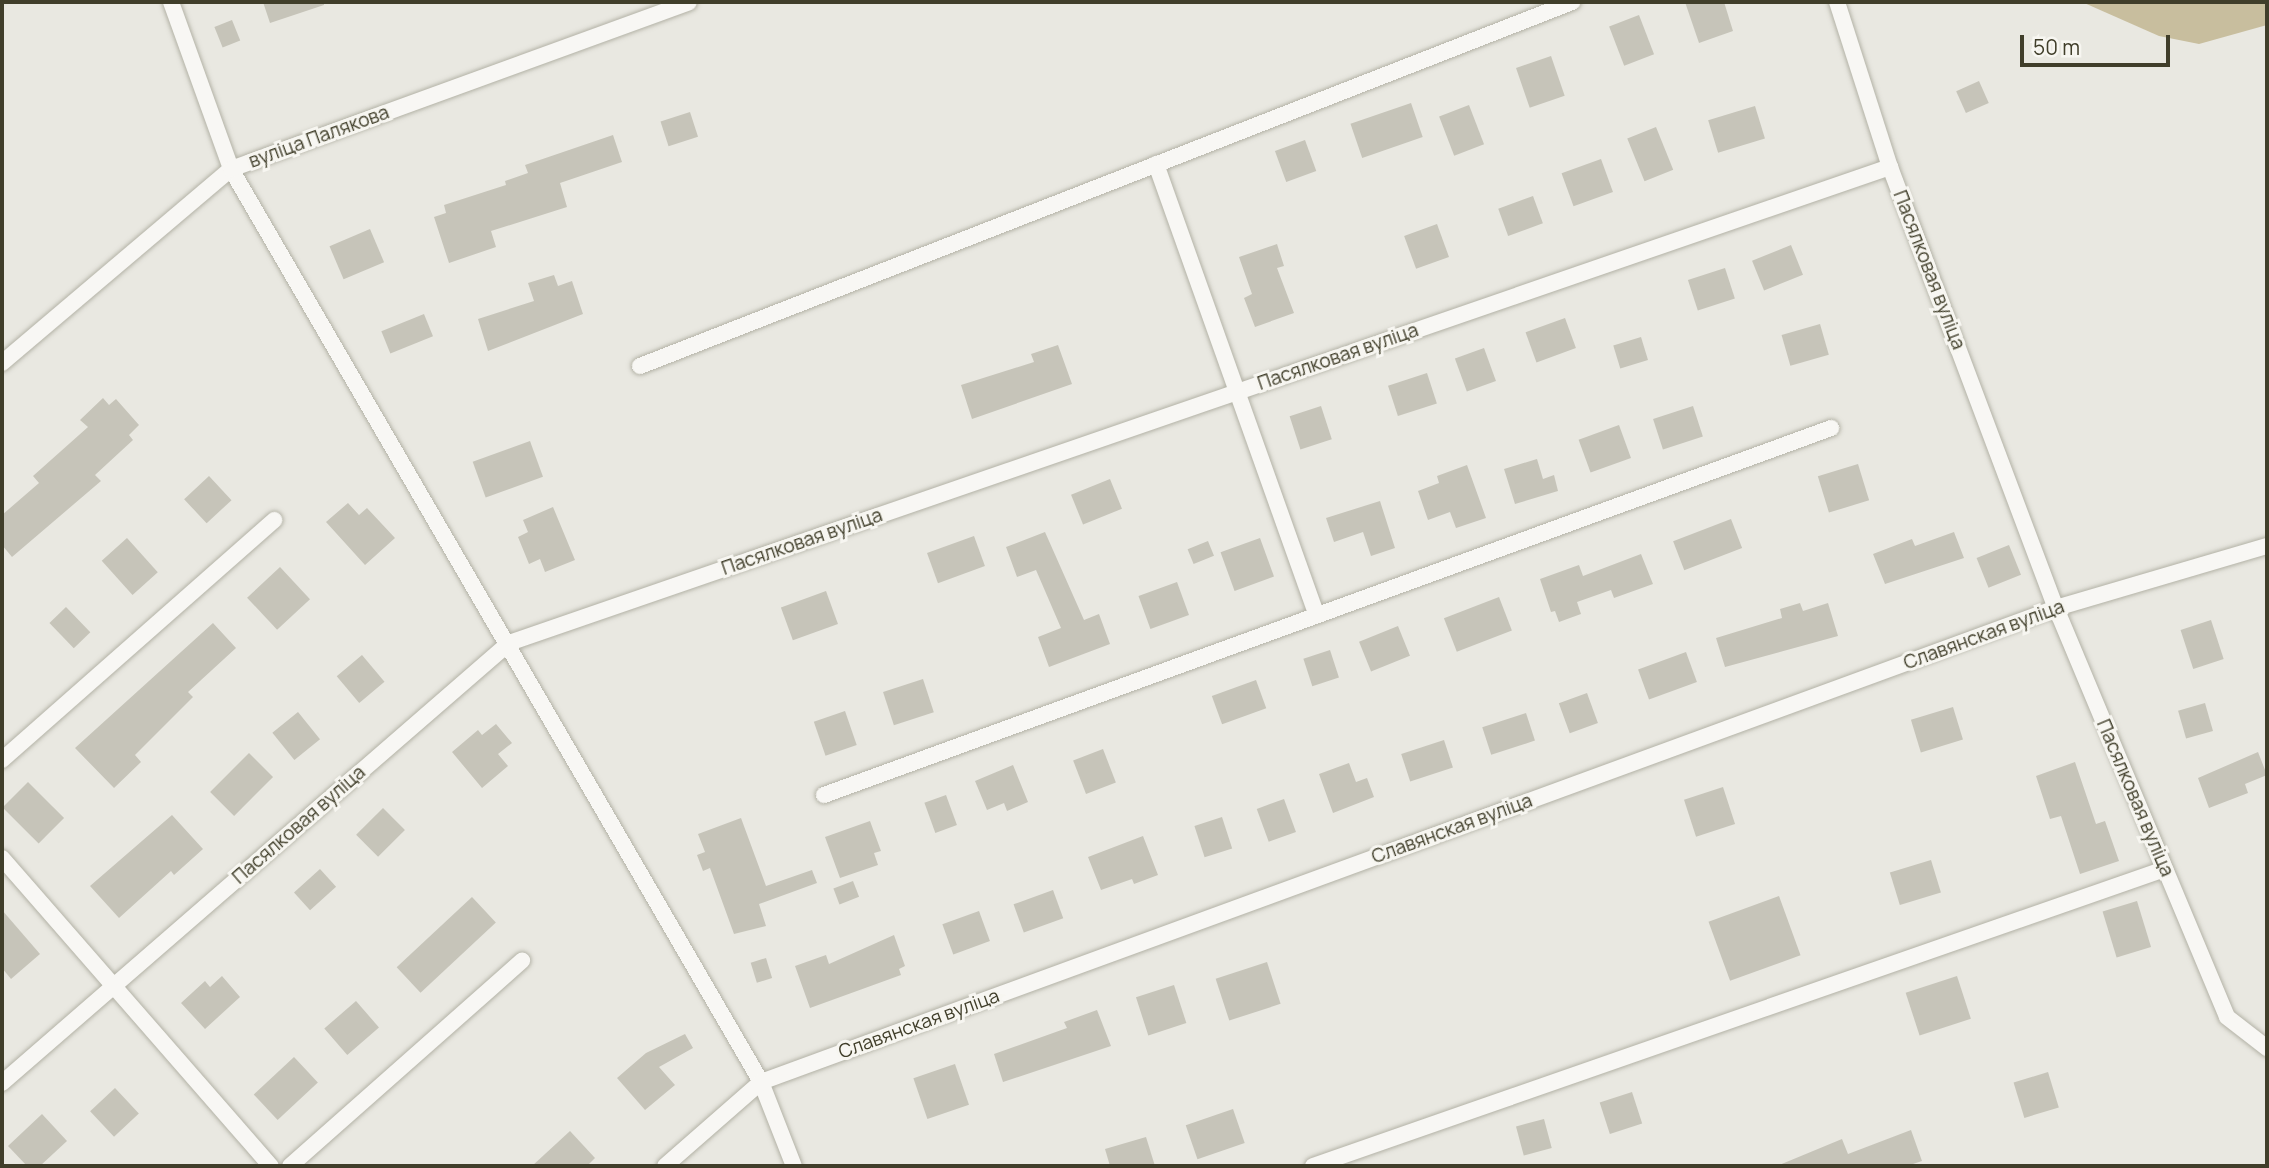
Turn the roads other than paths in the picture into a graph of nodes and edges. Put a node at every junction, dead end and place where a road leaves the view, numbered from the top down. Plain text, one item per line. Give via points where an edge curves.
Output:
1 (171, 2) edge
2 (689, 2) edge
3 (1572, 2) edge
4 (1837, 2) edge
5 (1156, 164) junction
6 (1890, 167) junction
7 (231, 169) junction
8 (2, 363) edge
9 (640, 366) dead end
10 (1236, 393) junction
11 (1831, 428) dead end
12 (274, 520) dead end
13 (2267, 546) edge
14 (2056, 608) junction
15 (1317, 615) junction
16 (509, 643) junction
17 (2, 760) edge
18 (824, 795) dead end
19 (2, 858) edge
20 (2165, 869) junction
21 (522, 961) dead end
22 (114, 986) junction
23 (2267, 1048) edge
24 (761, 1082) junction
25 (2, 1083) edge
26 (271, 1166) edge
27 (290, 1166) edge
28 (665, 1166) edge
29 (794, 1166) edge
30 (1313, 1166) edge

1 - 7 street
2 - 7 street, вуліца Палякова
3 - 5 street
4 - 6 street
5 - 9 street
5 - 10 street
6 - 10 street, Пасялковая вуліца
6 - 14 street, Пасялковая вуліца
7 - 8 street, вуліца Палякова
7 - 16 street
10 - 15 street
10 - 16 street, Пасялковая вуліца
11 - 15 street
12 - 17 street
13 - 14 street, Славянская вуліца
14 - 20 street, Пасялковая вуліца
14 - 24 street, Славянская вуліца
15 - 18 street
16 - 22 street, Пасялковая вуліца
16 - 24 street
19 - 22 street
20 - 23 street, Пасялковая вуліца via 2227,1017
20 - 30 street
21 - 27 street
22 - 25 street, Пасялковая вуліца
22 - 26 street
24 - 28 street, Славянская вуліца
24 - 29 street

